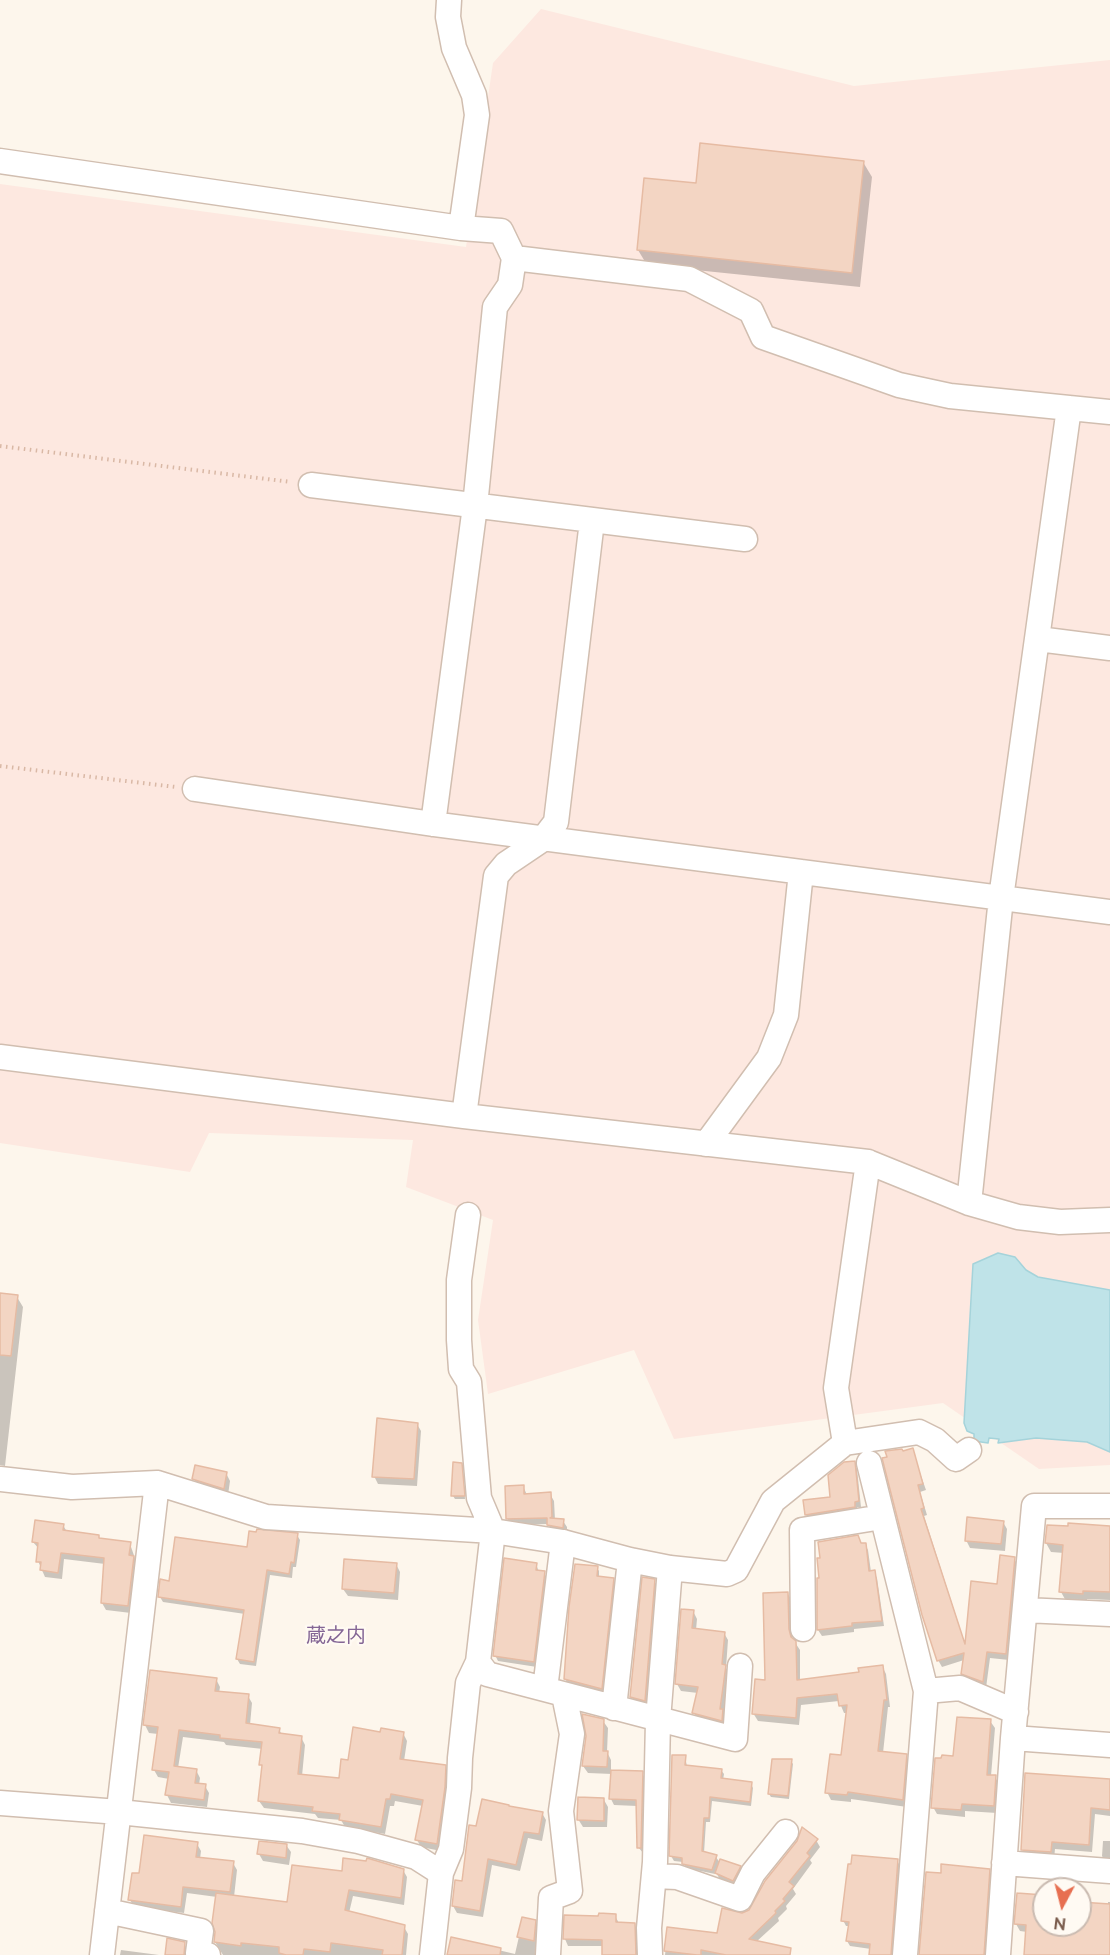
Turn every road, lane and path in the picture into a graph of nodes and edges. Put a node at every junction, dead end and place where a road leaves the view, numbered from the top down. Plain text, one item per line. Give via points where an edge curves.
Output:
1 (449, 0) edge
2 (0, 161) edge
3 (461, 228) junction
4 (514, 258) junction
5 (1069, 408) junction
6 (1110, 412) edge
7 (0, 446) edge
8 (311, 485) joint
9 (475, 506) junction
10 (592, 521) junction
11 (745, 539) dead end
12 (1038, 639) junction
13 (1110, 648) edge
14 (0, 766) edge
15 (195, 789) joint
16 (433, 824) junction
17 (543, 838) junction
18 (801, 872) junction
19 (1001, 898) junction
20 (1110, 912) edge
21 (0, 1057) edge
22 (464, 1116) junction
23 (706, 1144) junction
24 (868, 1162) junction
25 (969, 1203) junction
26 (468, 1215) dead end
27 (1110, 1220) edge
28 (845, 1443) junction
29 (969, 1450) dead end
30 (869, 1464) dead end
31 (0, 1479) edge
32 (157, 1483) junction
33 (1110, 1506) edge
34 (882, 1517) junction
35 (493, 1531) junction
36 (563, 1542) junction
37 (630, 1560) junction
38 (670, 1568) junction
39 (1025, 1610) junction
40 (1110, 1614) edge
41 (803, 1629) dead end
42 (477, 1662) junction
43 (740, 1666) dead end
44 (926, 1691) junction
45 (554, 1692) junction
46 (614, 1708) junction
47 (1016, 1712) junction
48 (658, 1720) junction
49 (1013, 1738) junction
50 (1110, 1745) edge
51 (0, 1803) edge
52 (119, 1812) junction
53 (786, 1832) dead end
54 (1004, 1863) junction
55 (1110, 1871) edge
56 (441, 1873) junction
57 (654, 1876) junction
58 (107, 1911) junction
59 (433, 1954) edge
60 (102, 1955) edge
61 (208, 1955) edge
62 (548, 1955) edge
63 (650, 1955) edge
64 (905, 1955) edge
65 (998, 1955) edge

1 - 3 street via 454,48 474,95 477,115
2 - 3 street
3 - 4 street via 501,231
4 - 5 street via 688,279 751,311 763,337 899,385 950,396
4 - 9 street via 510,285 495,307
5 - 6 street
5 - 12 street
7 - 8 path
8 - 9 street
9 - 10 street
9 - 16 street
10 - 11 street
10 - 17 street via 556,822
12 - 13 street
12 - 19 street
14 - 15 path
15 - 16 street
16 - 17 street
17 - 18 street
17 - 22 street via 506,864 496,876
18 - 19 street
18 - 23 street via 786,1016 769,1058
19 - 20 street
19 - 25 street
21 - 22 street
22 - 23 street
23 - 24 street
24 - 25 street
24 - 28 street via 836,1388
25 - 27 street via 1060,1222
26 - 35 street via 459,1280 461,1369 469,1382 479,1498
28 - 29 street via 919,1432 956,1459
28 - 38 street via 773,1501 736,1570 727,1574
30 - 34 street
31 - 32 street via 72,1487
32 - 35 street via 266,1517
32 - 52 street
33 - 39 street via 1034,1506
34 - 41 street via 802,1530
34 - 44 street
35 - 36 street
35 - 42 street
36 - 37 street
36 - 45 street
37 - 38 street
37 - 46 street
38 - 48 street
39 - 40 street
39 - 47 street
42 - 45 street via 487,1674
42 - 56 street via 468,1683 451,1849
43 - 48 street via 735,1739
44 - 47 street via 960,1688
44 - 64 street
45 - 46 street
45 - 62 street via 572,1734 561,1811 570,1891 551,1898
46 - 48 street
47 - 49 street
48 - 57 street
49 - 50 street
49 - 54 street
51 - 52 street
52 - 56 street via 346,1839 416,1857
52 - 58 street
53 - 57 street via 753,1873 740,1899 677,1877
54 - 55 street
54 - 65 street
56 - 59 street
57 - 63 street
58 - 60 street
58 - 61 street via 201,1931 198,1953

